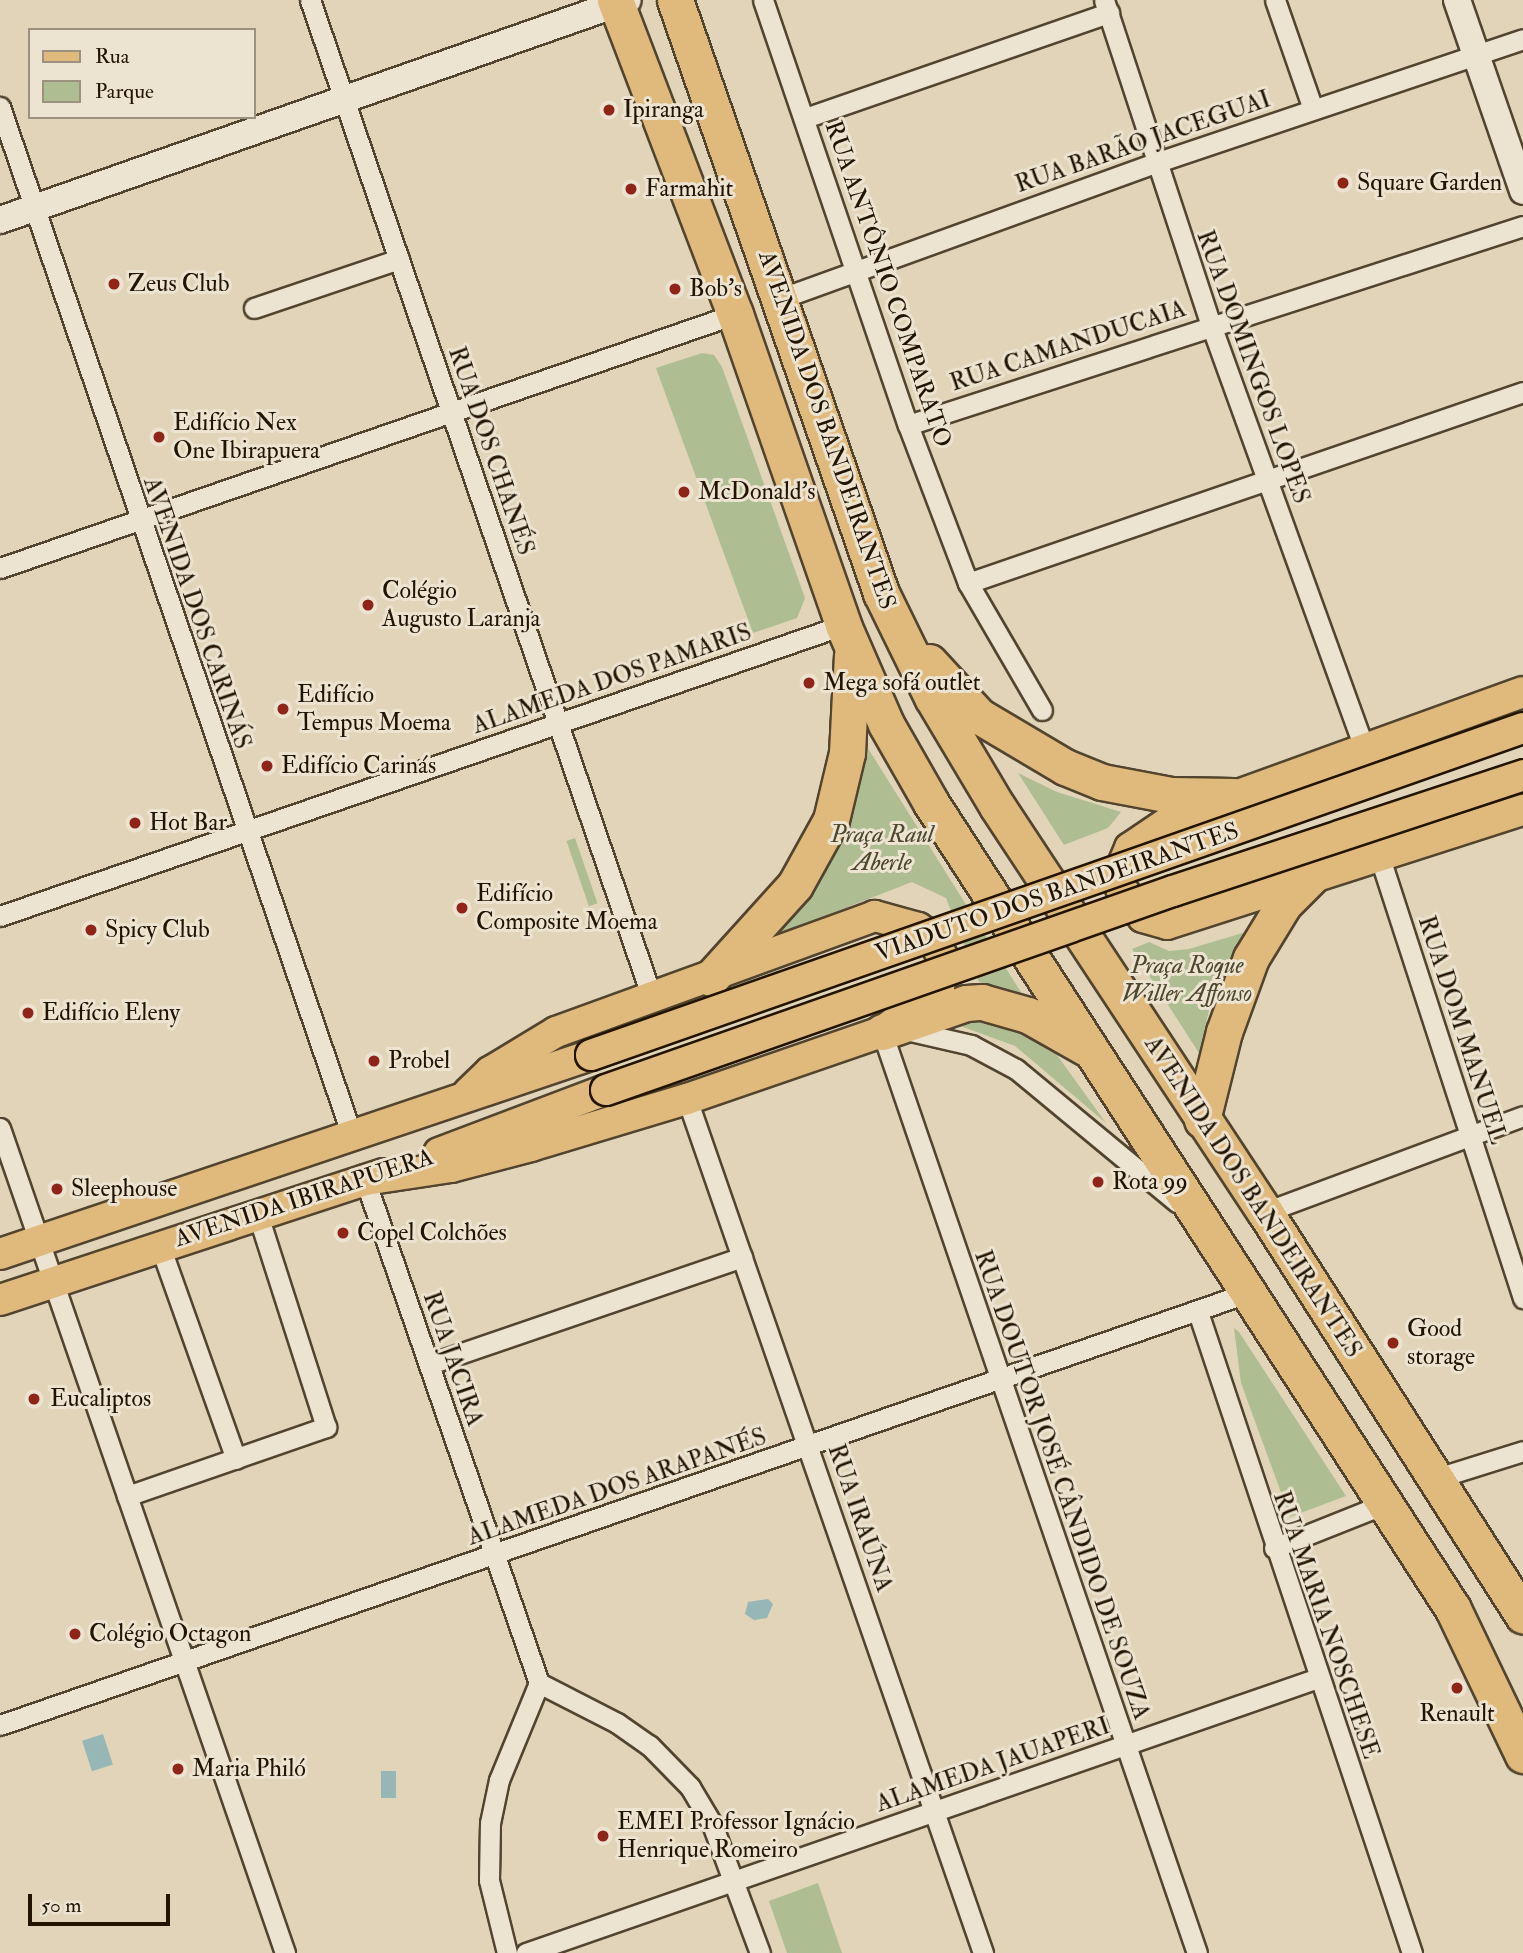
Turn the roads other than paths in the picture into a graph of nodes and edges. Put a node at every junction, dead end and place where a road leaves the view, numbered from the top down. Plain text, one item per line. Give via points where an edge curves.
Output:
1 (310, 0) edge
2 (675, 0) edge
3 (763, 0) edge
4 (1275, 0) edge
5 (1457, 0) edge
6 (620, 1) edge
7 (1106, 6) edge
8 (1523, 39) edge
9 (1477, 54) junction
10 (345, 101) junction
11 (0, 107) edge
12 (1313, 109) junction
13 (805, 118) junction
14 (1156, 163) junction
15 (1523, 191) edge
16 (35, 208) junction
17 (0, 220) edge
18 (1523, 226) edge
19 (399, 259) junction
20 (856, 270) junction
21 (782, 298) junction
22 (254, 308) dead end
23 (735, 314) junction
24 (1211, 325) junction
25 (1523, 392) edge
26 (452, 411) junction
27 (908, 425) junction
28 (1266, 477) junction
29 (139, 519) junction
30 (0, 568) edge
31 (968, 583) junction
32 (881, 593) junction
33 (848, 636) junction
34 (1523, 692) edge
35 (1042, 710) dead end
36 (558, 724) junction
37 (1523, 727) edge
38 (1364, 748) junction
39 (1523, 775) edge
40 (1234, 796) junction
41 (1523, 810) edge
42 (245, 830) junction
43 (1380, 858) junction
44 (1312, 876) junction
45 (0, 916) edge
46 (711, 978) junction
47 (652, 998) junction
48 (890, 1030) junction
49 (1094, 1052) junction
50 (591, 1055) joint
51 (606, 1090) joint
52 (468, 1093) junction
53 (687, 1100) junction
54 (1523, 1116) edge
55 (1202, 1120) junction
56 (0, 1128) edge
57 (1471, 1132) junction
58 (351, 1133) junction
59 (365, 1180) junction
60 (1265, 1212) junction
61 (258, 1215) junction
62 (1210, 1231) junction
63 (39, 1241) junction
64 (160, 1246) junction
65 (0, 1254) edge
66 (742, 1257) junction
67 (52, 1281) junction
68 (1250, 1292) junction
69 (1523, 1298) edge
70 (0, 1300) edge
71 (1198, 1312) junction
72 (430, 1364) junction
73 (1000, 1381) junction
74 (809, 1446) junction
75 (1523, 1451) edge
76 (236, 1459) junction
77 (1437, 1478) junction
78 (127, 1496) junction
79 (1387, 1503) junction
80 (1273, 1548) junction
81 (495, 1555) junction
82 (1523, 1616) edge
83 (184, 1663) junction
84 (1318, 1678) junction
85 (540, 1683) junction
86 (0, 1725) edge
87 (1126, 1745) junction
88 (1523, 1755) edge
89 (934, 1812) junction
90 (734, 1880) junction
91 (285, 1953) edge
92 (508, 1953) edge
93 (526, 1953) edge
94 (760, 1953) edge
95 (983, 1953) edge
96 (1197, 1953) edge
97 (1412, 1953) edge

1 - 10 street, RUA DOS CHANÉS
2 - 21 highway, AVENIDA DOS BANDEIRANTES
3 - 13 street, RUA ANTÔNIO COMPARATO
4 - 12 street
5 - 9 main road
6 - 10 main road
6 - 23 highway, AVENIDA DOS BANDEIRANTES
7 - 13 street
7 - 14 street, RUA DOMINGOS LOPES
8 - 9 street, RUA BARÃO JACEGUAI
9 - 12 street, RUA BARÃO JACEGUAI
9 - 15 main road
10 - 16 main road
10 - 19 street, RUA DOS CHANÉS
11 - 16 street, AVENIDA DOS CARINÁS
12 - 14 street, RUA BARÃO JACEGUAI
13 - 20 street, RUA ANTÔNIO COMPARATO
14 - 20 street, RUA BARÃO JACEGUAI
14 - 24 street, RUA DOMINGOS LOPES
16 - 17 main road
16 - 29 street, AVENIDA DOS CARINÁS
18 - 24 street, RUA CAMANDUCAIA
19 - 22 street
19 - 26 street, RUA DOS CHANÉS
20 - 21 street, RUA BARÃO JACEGUAI
20 - 27 street, RUA ANTÔNIO COMPARATO
21 - 32 highway, AVENIDA DOS BANDEIRANTES
23 - 26 street
23 - 33 highway, AVENIDA DOS BANDEIRANTES
24 - 27 street, RUA CAMANDUCAIA
24 - 28 street, RUA DOMINGOS LOPES
25 - 28 street
26 - 29 street
26 - 36 street, RUA DOS CHANÉS
27 - 31 street, RUA ANTÔNIO COMPARATO
28 - 31 street
28 - 38 street, RUA DOMINGOS LOPES
29 - 30 street
29 - 42 street, AVENIDA DOS CARINÁS
31 - 35 street, RUA ANTÔNIO COMPARATO
32 - 40 highway via 936,672 979,716 1029,747 1102,782 1171,795
32 - 55 highway, AVENIDA DOS BANDEIRANTES via 932,697 997,806
33 - 36 street, ALAMEDA DOS PAMARIS
33 - 46 highway via 847,753 831,820 795,885
33 - 49 highway, AVENIDA DOS BANDEIRANTES via 886,724 931,803
34 - 38 main road
36 - 42 street, ALAMEDA DOS PAMARIS
36 - 47 street, RUA DOS CHANÉS
37 - 50 main road, VIADUTO DOS BANDEIRANTES, bridge
38 - 40 main road
39 - 51 main road, VIADUTO DOS BANDEIRANTES, bridge via 1160,895
40 - 44 main road via 1173,819 1130,848 1119,874 1130,906 1143,917 1167,924
41 - 43 main road
42 - 45 street, ALAMEDA DOS PAMARIS
42 - 58 street, AVENIDA DOS CARINÁS
43 - 44 main road
43 - 57 street, RUA DOM MANUEL
44 - 55 highway via 1284,904 1251,958 1224,1032
46 - 47 main road
46 - 48 main road via 875,916 892,918 932,937 944,971 934,992
47 - 52 main road via 556,1032 490,1072
48 - 49 highway via 966,1003 982,1002 1028,1015
48 - 53 main road
48 - 62 street, AVENIDA DOS BANDEIRANTES via 971,1045 1016,1069
48 - 73 street, RUA DOUTOR JOSÉ CÂNDIDO DE SOUZA
49 - 62 highway, AVENIDA DOS BANDEIRANTES
50 - 52 main road, AVENIDA IBIRAPUERA
51 - 59 main road, AVENIDA IBIRAPUERA
52 - 58 main road, AVENIDA IBIRAPUERA
53 - 59 main road via 451,1167
53 - 66 street, RUA IRAÚNA
54 - 57 street
55 - 60 highway, AVENIDA DOS BANDEIRANTES
56 - 63 street
57 - 60 street
57 - 69 street, RUA DOM MANUEL
58 - 63 main road, AVENIDA IBIRAPUERA
59 - 61 main road, AVENIDA IBIRAPUERA
59 - 72 street, RUA JACIRA
60 - 77 highway, AVENIDA DOS BANDEIRANTES
61 - 64 main road, AVENIDA IBIRAPUERA
61 - 76 street via 327,1420 320,1433
62 - 68 highway, AVENIDA DOS BANDEIRANTES
63 - 65 main road, AVENIDA IBIRAPUERA
63 - 67 street
64 - 67 main road, AVENIDA IBIRAPUERA
64 - 76 street
66 - 72 street
66 - 74 street, RUA IRAÚNA
67 - 70 main road, AVENIDA IBIRAPUERA
67 - 78 street
68 - 71 street, ALAMEDA DOS ARAPANÉS
68 - 79 highway, AVENIDA DOS BANDEIRANTES
71 - 73 street, ALAMEDA DOS ARAPANÉS
71 - 80 street, RUA MARIA NOSCHESE
72 - 81 street, RUA JACIRA
73 - 74 street, ALAMEDA DOS ARAPANÉS
73 - 87 street, RUA DOUTOR JOSÉ CÂNDIDO DE SOUZA
74 - 81 street, ALAMEDA DOS ARAPANÉS
74 - 89 street, RUA IRAÚNA
75 - 77 street
76 - 78 street
77 - 82 highway, AVENIDA DOS BANDEIRANTES
78 - 83 street
79 - 80 street
79 - 88 highway, AVENIDA DOS BANDEIRANTES via 1453,1609
80 - 84 street, RUA MARIA NOSCHESE
81 - 83 street, ALAMEDA DOS ARAPANÉS
81 - 85 street, RUA JACIRA
83 - 86 street, ALAMEDA DOS ARAPANÉS
83 - 91 street
84 - 87 street, ALAMEDA JAUAPERI
84 - 97 street, RUA MARIA NOSCHESE
85 - 90 street via 617,1723 671,1767 690,1787 712,1824
85 - 92 street via 499,1780 490,1823 489,1881
87 - 89 street, ALAMEDA JAUAPERI
87 - 96 street, RUA DOUTOR JOSÉ CÂNDIDO DE SOUZA
89 - 90 street, ALAMEDA JAUAPERI
89 - 95 street, RUA IRAÚNA
90 - 93 street, ALAMEDA JAUAPERI
90 - 94 street

